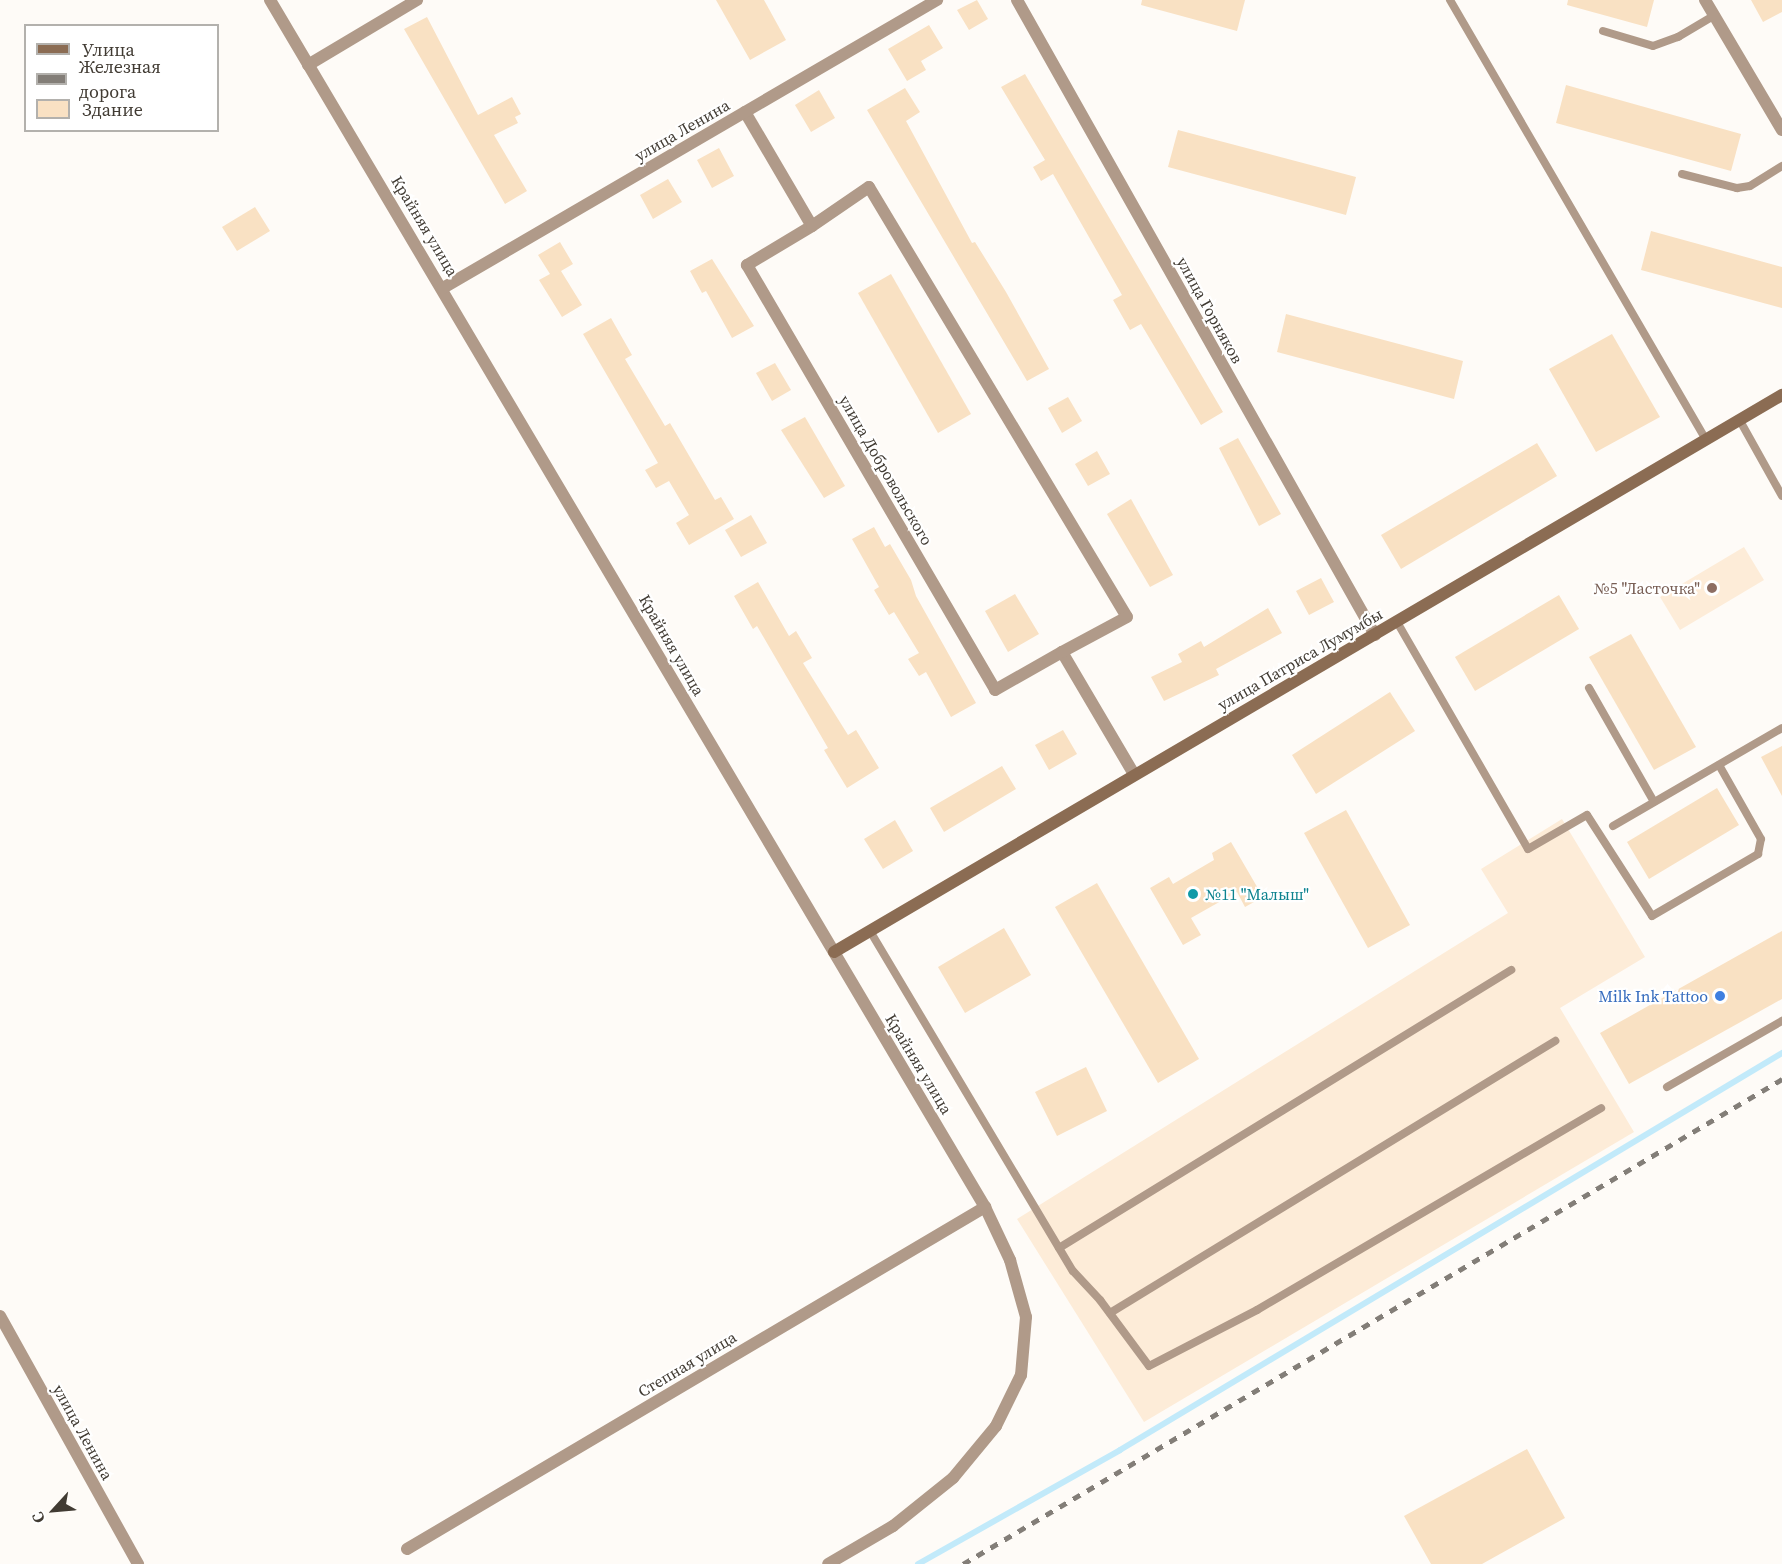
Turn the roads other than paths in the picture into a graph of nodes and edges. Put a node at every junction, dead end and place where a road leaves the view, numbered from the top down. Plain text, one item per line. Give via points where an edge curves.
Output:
1 (270, 0) edge
2 (417, 0) edge
3 (937, 0) edge
4 (1017, 0) edge
5 (1450, 0) edge
6 (1706, 0) edge
7 (1714, 15) junction
8 (1603, 31) dead end
9 (308, 64) junction
10 (745, 112) junction
11 (1779, 116) edge
12 (1782, 130) edge
13 (1782, 166) edge
14 (1682, 174) dead end
15 (812, 226) junction
16 (443, 288) junction
17 (1782, 395) edge
18 (1739, 419) junction
19 (1705, 438) junction
20 (1782, 495) edge
21 (1397, 622) junction
22 (1375, 635) junction
23 (1062, 652) junction
24 (1589, 688) dead end
25 (1782, 728) edge
26 (1719, 765) junction
27 (1134, 774) junction
28 (1654, 802) junction
29 (1613, 826) dead end
30 (870, 931) junction
31 (834, 952) junction
32 (1511, 970) dead end
33 (1782, 1021) edge
34 (1555, 1041) dead end
35 (1667, 1087) dead end
36 (1601, 1108) dead end
37 (985, 1207) junction
38 (1059, 1248) junction
39 (1110, 1312) junction
40 (0, 1316) edge
41 (407, 1549) dead end
42 (138, 1564) edge
43 (828, 1564) edge

1 - 9 street, Крайняя улица
2 - 9 street
3 - 10 street, улица Ленина
4 - 22 street, улица Горняков
5 - 19 lane
6 - 7 street
7 - 8 lane via 1678,37 1653,46
7 - 11 street
9 - 16 street, Крайняя улица
10 - 15 street
10 - 16 street, улица Ленина
11 - 12 street
13 - 14 lane via 1750,186 1737,188
15 - 23 street, улица Добровольского via 869,187 1127,617
15 - 23 street, улица Добровольского via 747,265 995,690
16 - 31 street, Крайняя улица
17 - 18 street, улица Патриса Лумумбы
18 - 19 street, улица Патриса Лумумбы
18 - 20 lane
19 - 21 street, улица Патриса Лумумбы
21 - 22 street, улица Патриса Лумумбы
21 - 26 lane via 1528,849 1587,815 1652,916 1758,854 1761,839
22 - 27 street, улица Патриса Лумумбы
23 - 27 street
24 - 28 lane
25 - 26 lane
26 - 28 lane
27 - 30 street, улица Патриса Лумумбы
28 - 29 lane
30 - 31 street, улица Патриса Лумумбы
30 - 38 lane
31 - 37 street, Крайняя улица
32 - 38 lane
33 - 35 lane
34 - 39 lane
36 - 39 lane via 1257,1310 1149,1366
37 - 41 street, Степная улица
37 - 43 street, Крайняя улица via 1010,1260 1026,1317 1021,1375 996,1426 944,1485 893,1526
38 - 39 lane via 1073,1271
40 - 42 street, улица Ленина

